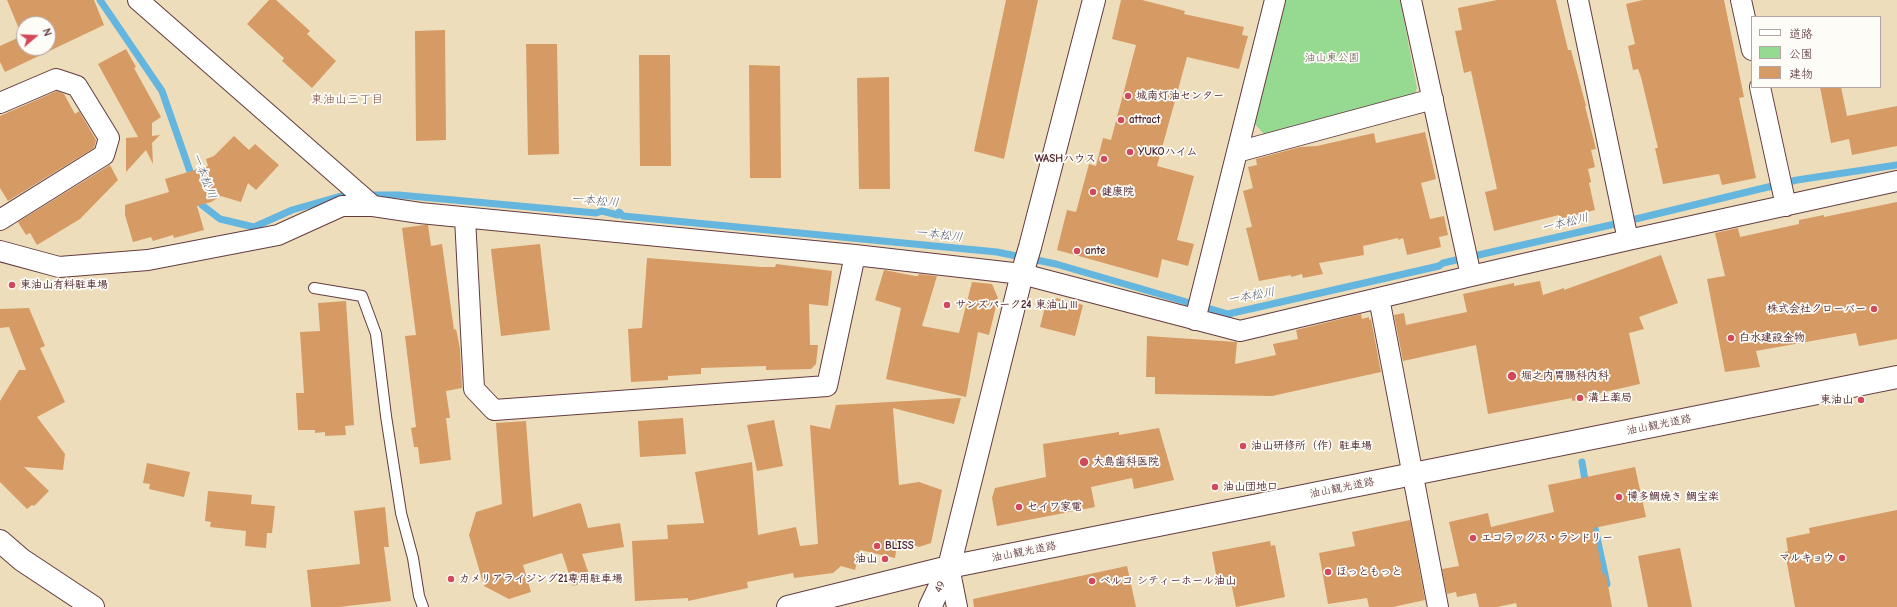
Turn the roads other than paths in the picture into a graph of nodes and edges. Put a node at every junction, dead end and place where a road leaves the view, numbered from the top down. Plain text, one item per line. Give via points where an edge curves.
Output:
1 (138, 0) edge
2 (1094, 0) edge
3 (1275, 0) edge
4 (1411, 0) edge
5 (1578, 0) edge
6 (1741, 0) edge
7 (1751, 45) edge
8 (1760, 88) edge
9 (1433, 99) junction
10 (0, 103) edge
11 (1237, 152) junction
12 (1897, 181) edge
13 (1785, 201) junction
14 (371, 204) junction
15 (465, 218) junction
16 (0, 220) edge
17 (1626, 229) junction
18 (0, 251) edge
19 (855, 255) junction
20 (1470, 272) junction
21 (1022, 274) junction
22 (314, 288) dead end
23 (1379, 298) junction
24 (1196, 316) junction
25 (1897, 377) edge
26 (1412, 474) junction
27 (0, 541) edge
28 (949, 567) junction
29 (88, 606) edge
30 (422, 607) edge
31 (788, 607) edge
32 (930, 607) edge
33 (957, 607) edge
34 (1438, 607) edge

1 - 14 street
2 - 21 main road, 49
3 - 11 street
4 - 9 street
5 - 17 street
6 - 7 street
8 - 13 street
9 - 11 street
9 - 20 street
10 - 16 street via 56,79 77,86 109,138 104,155
11 - 24 street
12 - 13 street
13 - 17 street
14 - 15 street
14 - 18 street via 342,206 278,235 148,260 59,267
15 - 19 street
15 - 19 street via 474,389 494,410 827,386
17 - 20 street
19 - 21 street
20 - 23 street
21 - 24 street
21 - 28 main road, 49
22 - 30 lane via 362,296 376,334 401,513
23 - 24 street via 1240,331
23 - 26 street
25 - 26 main road, 油山観光道路
26 - 28 main road, 油山観光道路
26 - 34 street
27 - 29 main road via 22,560
28 - 31 main road, 油山観光道路
28 - 32 main road, 49 / 49
28 - 33 street

